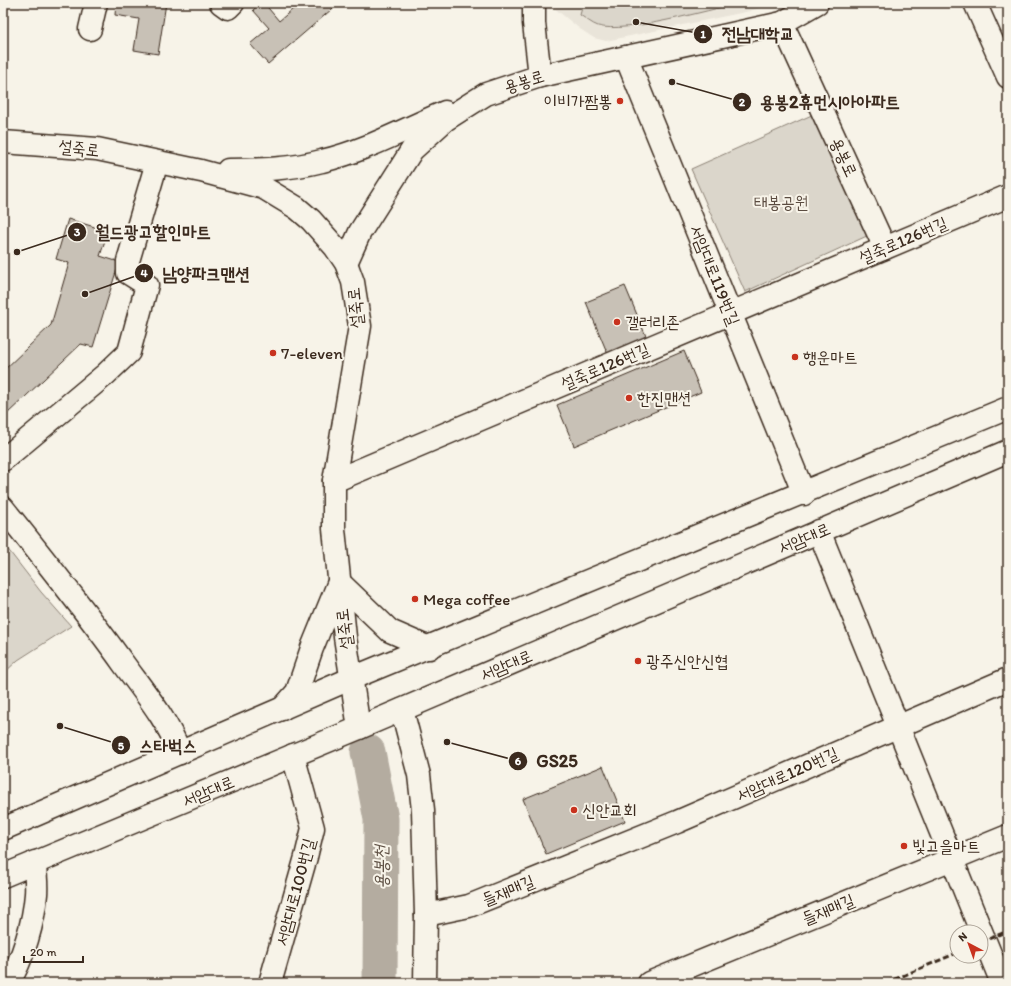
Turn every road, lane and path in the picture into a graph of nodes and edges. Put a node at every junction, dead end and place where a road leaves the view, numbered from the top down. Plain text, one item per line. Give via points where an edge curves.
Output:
1 (96, 3) edge
2 (221, 3) edge
3 (233, 3) edge
4 (817, 3) edge
5 (975, 3) edge
6 (532, 5) edge
7 (782, 23) junction
8 (90, 29) dead end
9 (626, 57) junction
10 (540, 76) junction
11 (1008, 77) edge
12 (486, 94) junction
13 (3, 142) edge
14 (157, 162) junction
15 (201, 171) junction
16 (1008, 196) edge
17 (885, 248) junction
18 (346, 263) junction
19 (730, 313) junction
20 (1008, 408) edge
21 (1008, 451) edge
22 (3, 460) edge
23 (334, 481) junction
24 (804, 494) junction
25 (3, 508) edge
26 (819, 531) junction
27 (339, 582) junction
28 (429, 648) junction
29 (350, 679) junction
30 (1008, 679) edge
31 (282, 709) junction
32 (397, 712) junction
33 (896, 726) junction
34 (359, 728) junction
35 (302, 751) junction
36 (180, 753) junction
37 (677, 822) joint
38 (3, 830) edge
39 (1008, 836) edge
40 (952, 858) junction
41 (35, 862) junction
42 (3, 876) edge
43 (426, 915) junction
44 (998, 979) edge
45 (8, 983) edge
46 (270, 983) edge
47 (425, 983) edge
48 (649, 983) edge

1 - 8 main road
2 - 3 main road via 228,8
4 - 7 main road, 용봉로
5 - 11 main road
6 - 10 main road
7 - 9 main road, 용봉로
7 - 17 main road, 용봉로
9 - 10 main road, 용봉로
9 - 19 main road, 서암대로119번길
10 - 12 main road, 용봉로
12 - 15 main road via 368,146 322,161 277,169
12 - 18 main road, 용봉로 via 445,120 412,150 360,232
13 - 14 main road, 설죽로 via 97,149
14 - 15 main road, 설죽로
14 - 22 main road via 128,261 128,273 147,285 128,352 106,374
15 - 18 main road, 설죽로 via 264,188 279,196 297,208 325,234
16 - 17 main road, 설죽로126번길
17 - 19 main road, 설죽로126번길
18 - 23 main road, 설죽로 via 353,282 360,326
19 - 23 main road, 설죽로126번길
19 - 24 main road, 서암대로119번길
20 - 24 main road
21 - 26 main road, 서암대로
23 - 27 main road, 설죽로 via 334,529
24 - 28 main road
25 - 36 main road via 86,611 160,714
26 - 32 main road, 서암대로
26 - 33 main road
27 - 28 main road via 390,631
27 - 29 main road, 설죽로
27 - 31 main road via 297,692
28 - 29 main road
29 - 31 main road
29 - 34 main road, 설죽로
30 - 33 main road, 서암대로120번길
31 - 36 main road
32 - 34 main road, 서암대로
32 - 43 main road via 419,775 424,810
33 - 37 main road, 서암대로120번길
33 - 40 main road
34 - 35 main road, 서암대로
35 - 41 main road, 서암대로
35 - 46 main road, 서암대로100번길 via 313,828
36 - 38 main road
37 - 43 main road, 들재매길 via 469,906
39 - 40 main road, 들재매길
40 - 44 main road
40 - 48 main road, 들재매길
41 - 42 main road, 서암대로
41 - 45 main road via 36,894 33,916 20,960
43 - 47 main road

